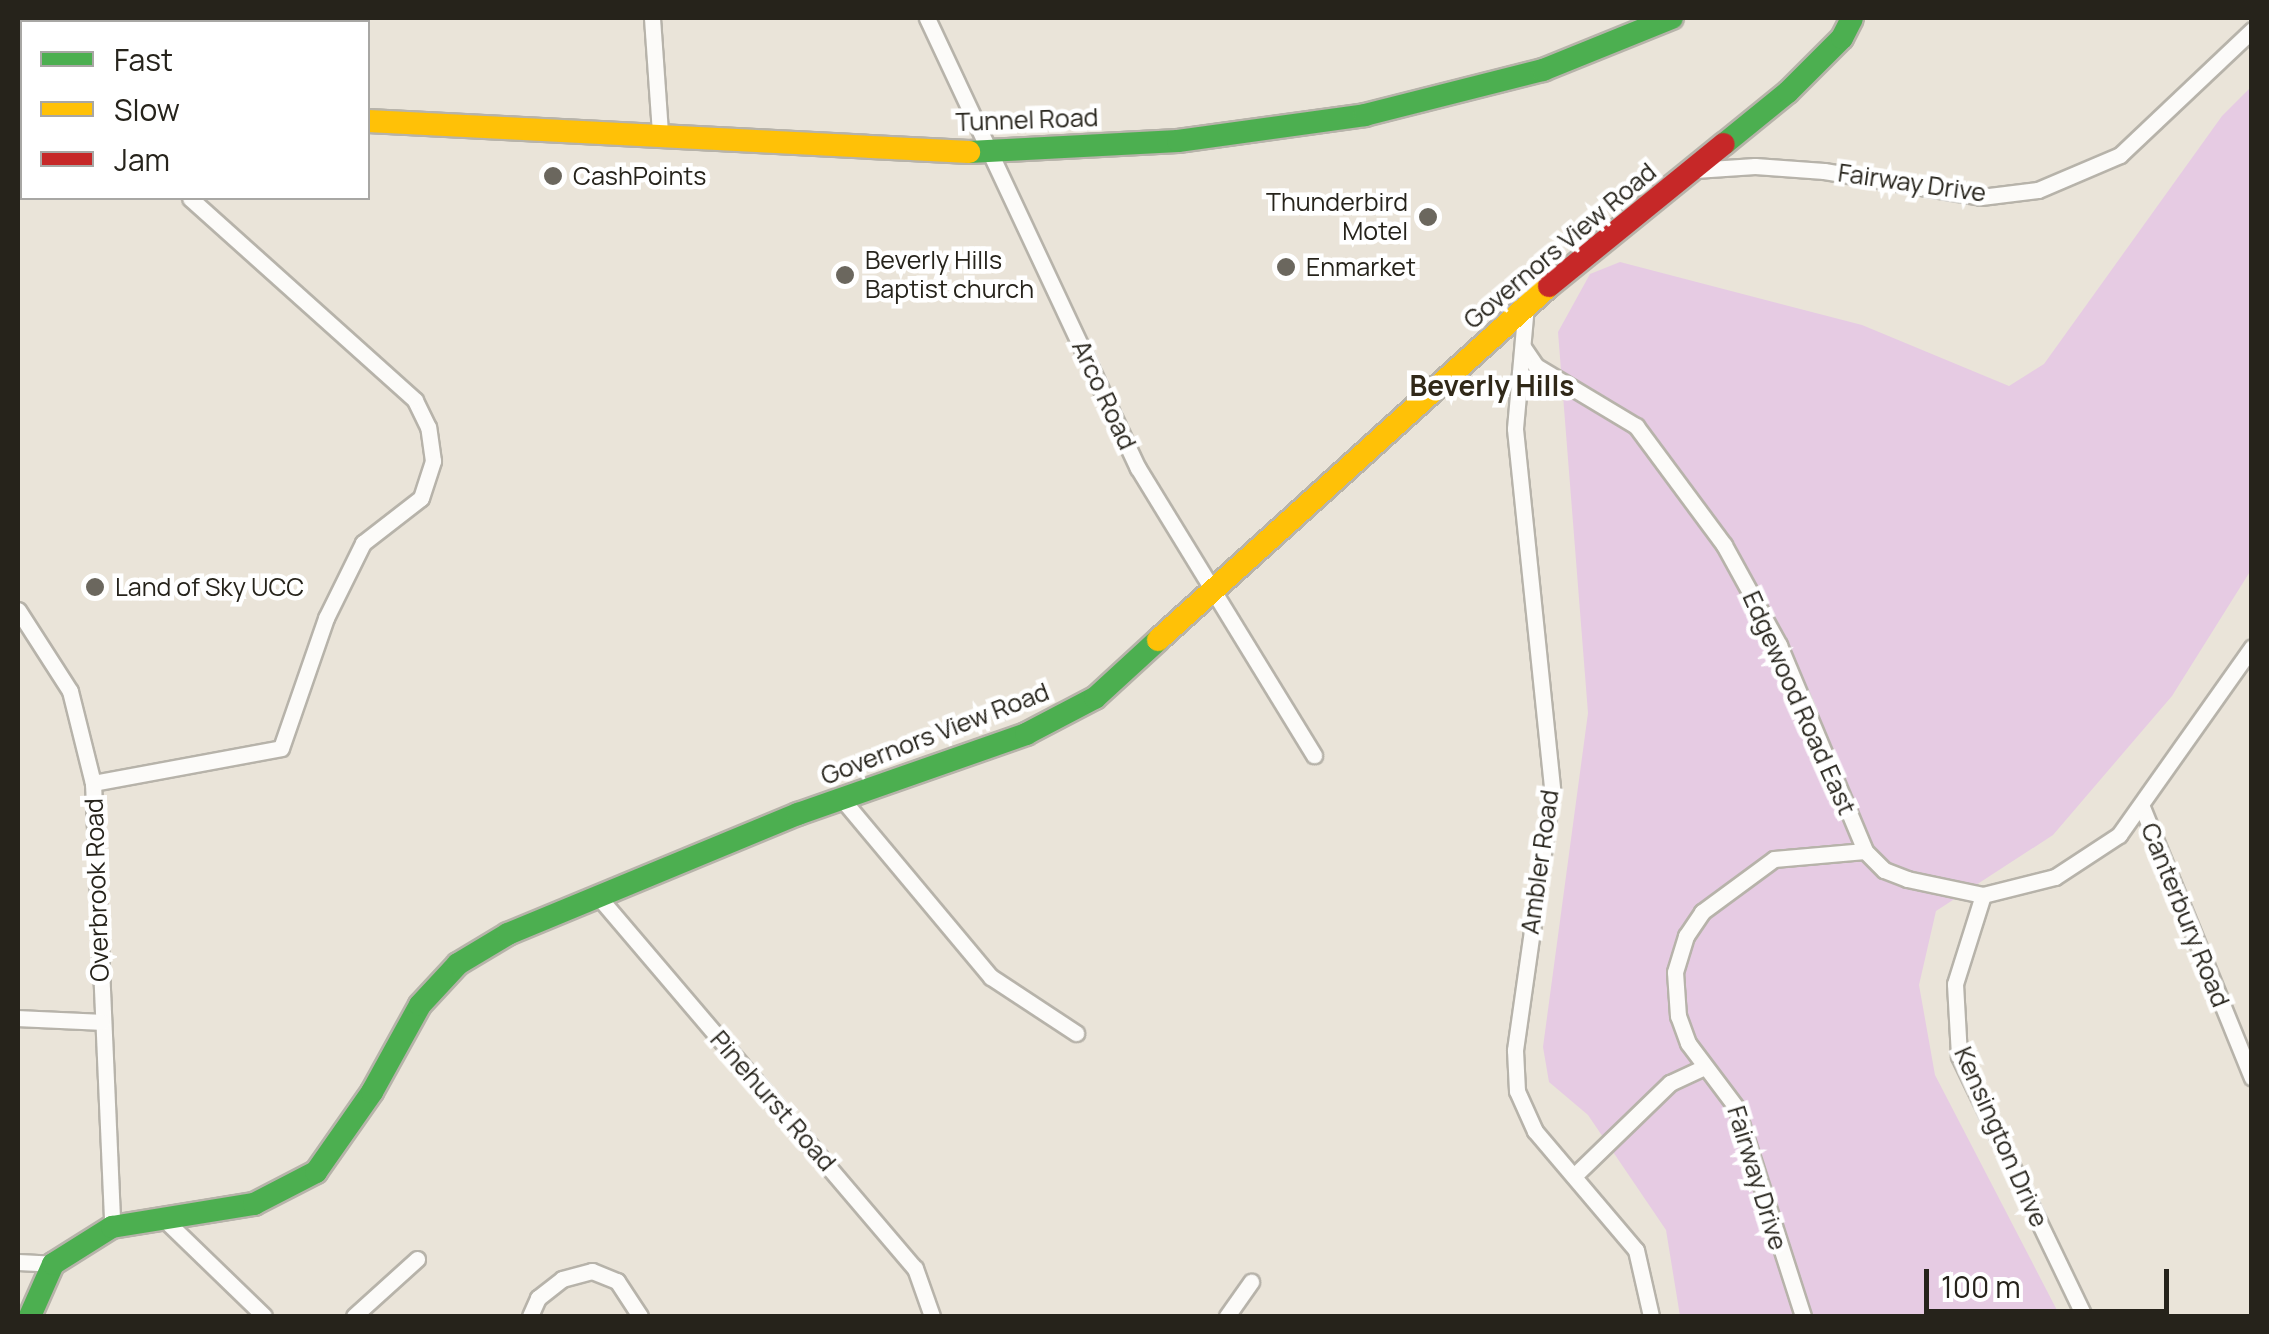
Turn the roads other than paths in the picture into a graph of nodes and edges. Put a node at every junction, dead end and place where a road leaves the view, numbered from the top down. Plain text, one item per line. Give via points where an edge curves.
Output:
1 (652, 18) edge
2 (927, 18) edge
3 (1672, 18) edge
4 (1852, 18) edge
5 (2252, 30) edge
6 (370, 121) edge
7 (660, 134) junction
8 (990, 153) junction
9 (1694, 170) junction
10 (192, 200) edge
11 (1526, 305) junction
12 (1523, 348) junction
13 (1212, 593) junction
14 (18, 610) edge
15 (2252, 647) edge
16 (1314, 755) dead end
17 (93, 784) junction
18 (842, 799) junction
19 (2142, 807) junction
20 (1865, 851) junction
21 (1983, 894) junction
22 (597, 895) junction
23 (18, 1018) edge
24 (102, 1022) junction
25 (1076, 1033) dead end
26 (1704, 1067) junction
27 (2252, 1078) edge
28 (1574, 1176) junction
29 (164, 1219) junction
30 (112, 1228) junction
31 (417, 1259) dead end
32 (18, 1262) edge
33 (54, 1264) junction
34 (1252, 1282) dead end
35 (30, 1316) edge
36 (264, 1316) edge
37 (354, 1316) edge
38 (530, 1316) edge
39 (640, 1316) edge
40 (932, 1316) edge
41 (1227, 1316) edge
42 (1652, 1316) edge
43 (1802, 1316) edge
44 (2084, 1316) edge

1 - 7 street
2 - 8 street, Arco Road
3 - 8 street, Tunnel Road via 1543,70 1365,114 1178,141
4 - 9 street, Governors View Road via 1842,38 1788,92
5 - 9 street, Fairway Drive via 2120,156 2038,190 1981,198 1824,172
6 - 7 street, Tunnel Road
7 - 8 street, Tunnel Road
8 - 13 street, Arco Road via 1138,468
9 - 11 street, Governors View Road
10 - 17 street, Overbrook Road via 415,400 433,461 420,498 363,543 326,618 281,748
11 - 12 street, Ambler Road
11 - 13 street, Governors View Road
12 - 20 street, Edgewood Road East via 1536,366 1636,426 1724,545 1779,646
12 - 28 street, Ambler Road via 1516,429 1552,790 1514,1050 1517,1090 1535,1132
13 - 16 street, Arco Road
13 - 18 street, Governors View Road via 1108,688 1062,718
14 - 17 street via 70,691
15 - 19 street
17 - 24 street, Overbrook Road
18 - 22 street, Governors View Road
18 - 25 street via 991,977
19 - 21 street via 2119,835 2055,877
19 - 27 street, Canterbury Road
20 - 21 street via 1884,870 1908,879
20 - 26 street, Fairway Drive via 1774,859 1702,912 1675,972 1678,1016
21 - 44 street, Kensington Drive via 1955,984 1959,1056
22 - 29 street, Governors View Road via 458,964 420,1005 316,1172 254,1204
22 - 40 street, Pinehurst Road via 915,1268
23 - 24 street
24 - 30 street, Overbrook Road
26 - 28 street via 1670,1083
26 - 43 street, Fairway Drive via 1736,1106
28 - 42 street, Ambler Road via 1636,1250
29 - 30 street, Governors View Road
29 - 36 street
30 - 33 street, Governors View Road
31 - 37 street
32 - 33 street
33 - 35 street
34 - 41 street
38 - 39 street via 538,1298 562,1279 592,1272 617,1281

